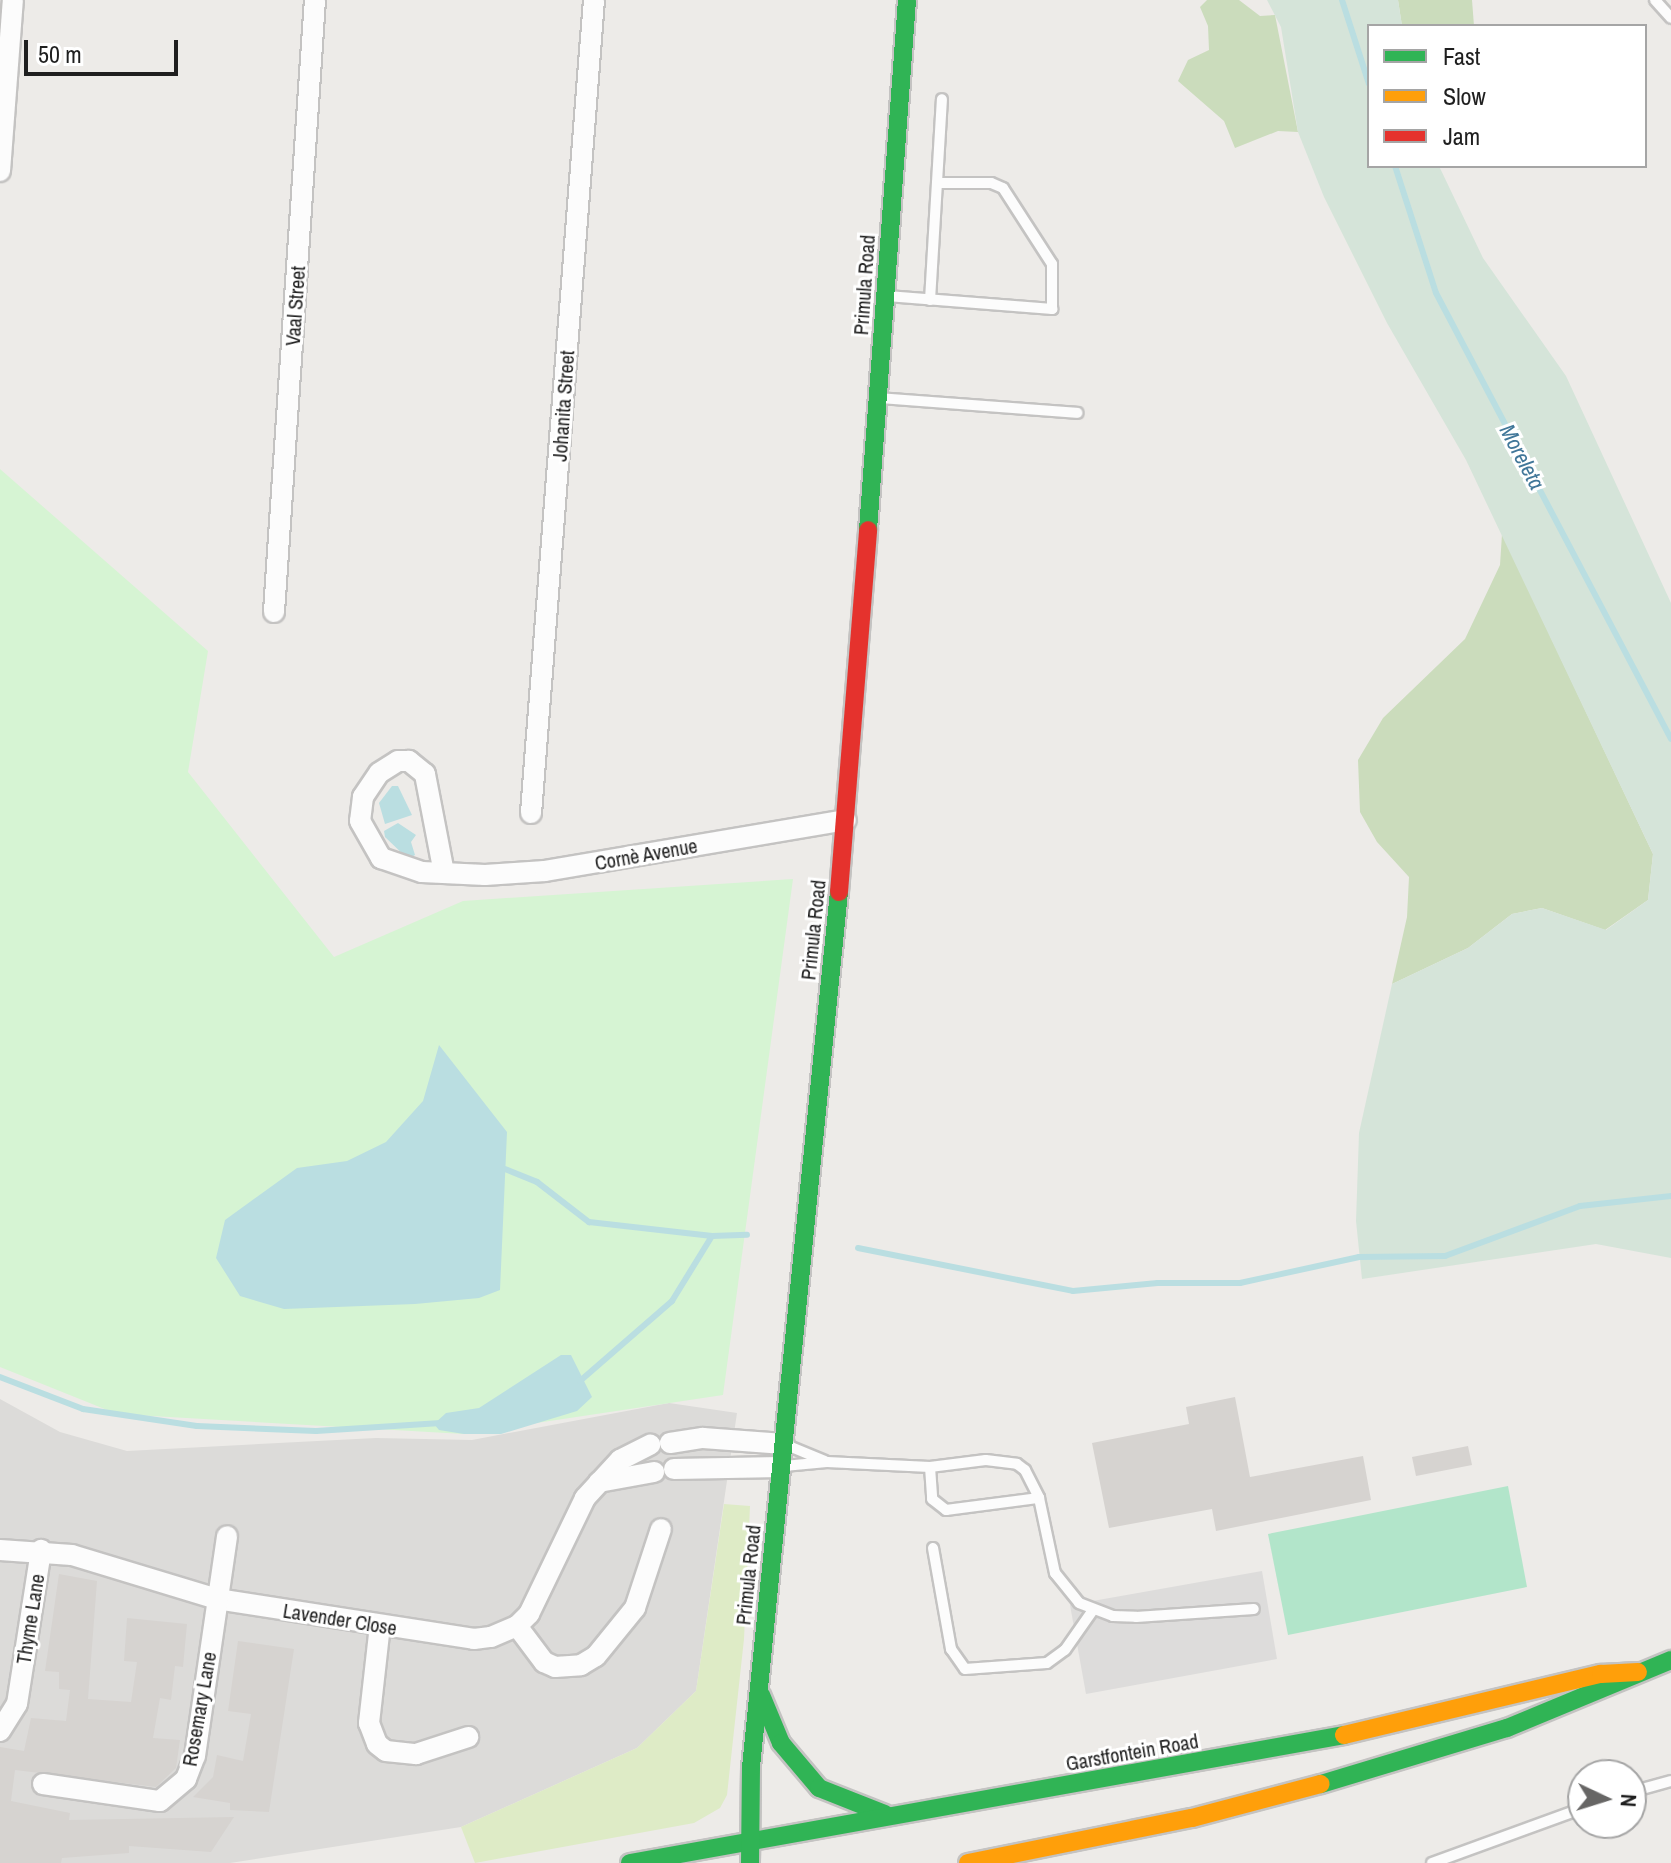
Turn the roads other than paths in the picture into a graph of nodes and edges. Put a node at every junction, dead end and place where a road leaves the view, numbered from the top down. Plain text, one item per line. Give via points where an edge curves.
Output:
1 (13, 0) edge
2 (315, 0) edge
3 (594, 0) edge
4 (907, 0) edge
5 (1655, 0) edge
6 (1671, 18) edge
7 (942, 99) dead end
8 (0, 171) edge
9 (937, 183) junction
10 (885, 296) junction
11 (930, 300) junction
12 (877, 398) junction
13 (1077, 413) dead end
14 (274, 612) dead end
15 (531, 813) dead end
16 (846, 820) junction
17 (444, 873) junction
18 (723, 1439) junction
19 (784, 1444) junction
20 (827, 1462) junction
21 (721, 1466) junction
22 (781, 1467) junction
23 (930, 1467) junction
24 (599, 1482) junction
25 (1039, 1498) junction
26 (661, 1529) dead end
27 (227, 1536) dead end
28 (933, 1548) dead end
29 (0, 1550) edge
30 (41, 1550) junction
31 (217, 1599) junction
32 (1254, 1609) dead end
33 (1093, 1610) junction
34 (380, 1625) junction
35 (517, 1626) junction
36 (1671, 1660) edge
37 (1638, 1672) junction
38 (759, 1691) junction
39 (0, 1731) edge
40 (468, 1737) dead end
41 (1671, 1781) edge
42 (43, 1784) dead end
43 (1647, 1788) edge
44 (1567, 1814) edge
45 (890, 1816) junction
46 (748, 1841) junction
47 (630, 1863) edge
48 (750, 1863) edge
49 (968, 1863) edge
50 (1432, 1863) edge

1 - 8 street
2 - 14 street, Vaal Street
3 - 15 street, Johanita Street
4 - 10 main road, Primula Road
5 - 6 lane
7 - 9 lane
9 - 11 lane
9 - 11 lane via 1003,188 1052,264 1052,307 1048,311
10 - 11 lane
10 - 12 main road, Primula Road
12 - 13 lane
12 - 16 main road, Primula Road
16 - 17 street, Cornè Avenue via 545,871
16 - 19 main road, Primula Road
17 - 17 street, Cornè Avenue via 425,774 419,765 398,761 379,773 363,797 364,835 393,865
18 - 19 street
18 - 21 lane
18 - 24 street via 660,1444 620,1460
19 - 20 lane
19 - 22 main road, Primula Road
20 - 22 lane
20 - 23 lane
21 - 22 street
21 - 24 street
22 - 38 main road, Primula Road
23 - 25 lane via 986,1460 1017,1464
23 - 25 lane via 932,1499 946,1510
24 - 35 street via 575,1513 538,1601
25 - 33 lane via 1055,1573 1063,1588
26 - 35 street via 635,1608 596,1656 581,1665 555,1667 544,1662
27 - 31 street, Rosemary Lane
28 - 33 lane via 951,1649 965,1669 1047,1663 1065,1650
29 - 30 street, Lavender Close
30 - 31 street, Lavender Close via 106,1563
30 - 39 street, Thyme Lane via 17,1704
31 - 34 street, Lavender Close
31 - 42 street, Rosemary Lane via 192,1768 168,1798 153,1801
32 - 33 lane via 1136,1617
34 - 35 street, Lavender Close via 474,1639
34 - 40 street via 369,1723 377,1744 386,1751 416,1754
36 - 37 main road, Garstfontein Road
37 - 45 main road, Garstfontein Road via 1601,1674 1304,1744
37 - 49 main road, Garstfontein Road via 1605,1691 1507,1728 1363,1773 1192,1818
38 - 45 main road via 781,1743 819,1788
38 - 46 main road, Primula Road
41 - 43 lane
44 - 50 lane
45 - 46 main road, Garstfontein Road
46 - 47 main road, Garstfontein Road
46 - 48 main road, Primula Road

